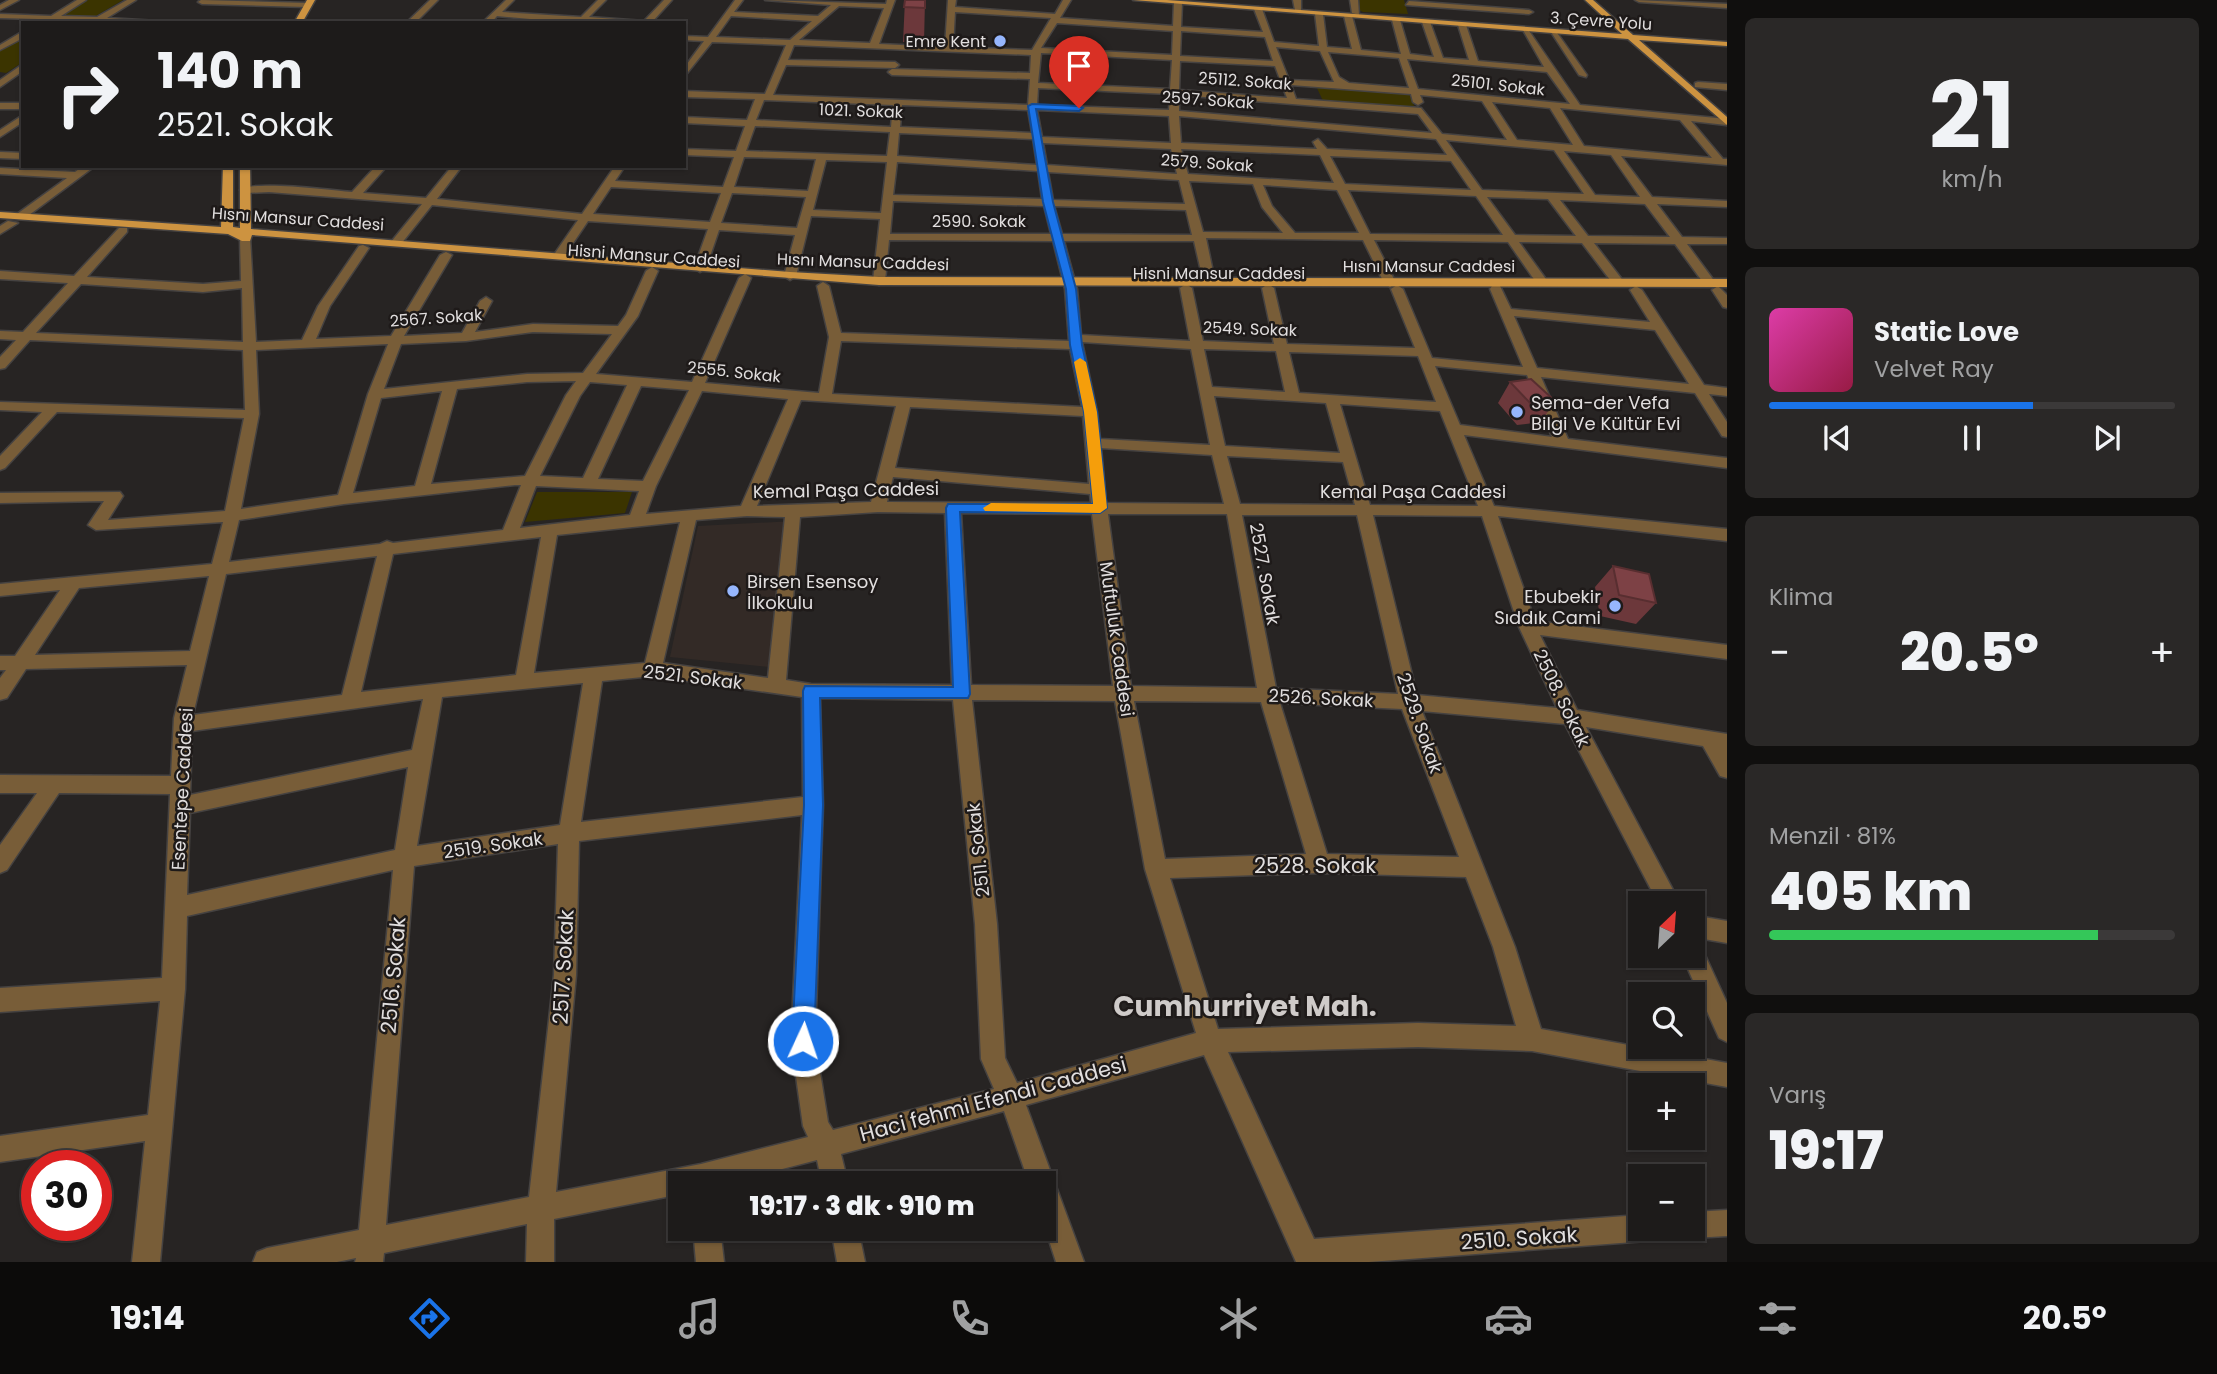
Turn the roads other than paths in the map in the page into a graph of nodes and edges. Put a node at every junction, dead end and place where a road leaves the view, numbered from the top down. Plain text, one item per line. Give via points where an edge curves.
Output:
1 (15, 0) edge
2 (82, 0) edge
3 (132, 0) edge
4 (434, 0) edge
5 (510, 0) edge
6 (602, 0) edge
7 (668, 0) edge
8 (739, 0) edge
9 (769, 0) edge
10 (1067, 0) edge
11 (1138, 0) edge
12 (1192, 0) edge
13 (1354, 0) edge
14 (1521, 0) edge
15 (1589, 0) edge
16 (1599, 0) edge
17 (1639, 0) edge
18 (204, 1) edge
19 (1182, 1) edge
20 (1409, 1) edge
21 (309, 3) edge
22 (890, 3) edge
23 (837, 4) junction
24 (1298, 4) edge
25 (320, 5) dead end
26 (952, 5) edge
27 (1257, 5) edge
28 (1727, 6) edge
29 (0, 8) edge
30 (192, 9) dead end
31 (1529, 12) junction
32 (497, 14) junction
33 (729, 14) junction
34 (1319, 14) junction
35 (1352, 14) junction
36 (314, 15) dead end
37 (0, 16) edge
38 (1415, 17) junction
39 (1054, 18) junction
40 (821, 19) junction
41 (47, 20) edge
42 (1396, 20) junction
43 (96, 21) edge
44 (299, 21) edge
45 (412, 21) edge
46 (488, 21) edge
47 (581, 21) edge
48 (648, 21) edge
49 (1426, 22) junction
50 (1462, 25) junction
51 (1538, 27) junction
52 (1178, 29) junction
53 (1527, 30) junction
54 (1555, 32) junction
55 (21, 36) edge
56 (1638, 36) junction
57 (686, 38) edge
58 (710, 39) junction
59 (1268, 39) junction
60 (791, 43) junction
61 (1726, 44) edge
62 (874, 45) junction
63 (902, 46) junction
64 (0, 48) edge
65 (1323, 48) junction
66 (949, 49) junction
67 (1037, 51) junction
68 (1357, 51) junction
69 (1404, 56) junction
70 (1177, 58) junction
71 (1439, 59) junction
72 (783, 62) junction
73 (1474, 63) junction
74 (1277, 64) junction
75 (21, 68) edge
76 (686, 68) edge
77 (893, 69) junction
78 (1550, 70) junction
79 (1583, 75) dead end
80 (4, 77) edge
81 (1034, 81) junction
82 (1284, 82) junction
83 (0, 84) edge
84 (1347, 85) junction
85 (1698, 85) junction
86 (1727, 87) edge
87 (1175, 92) junction
88 (1414, 93) junction
89 (686, 94) edge
90 (891, 94) junction
91 (764, 97) junction
92 (1297, 100) junction
93 (1486, 100) junction
94 (0, 106) edge
95 (21, 106) edge
96 (1032, 106) junction
97 (1553, 107) junction
98 (1578, 109) junction
99 (1421, 111) junction
100 (1727, 111) edge
101 (1174, 113) junction
102 (1683, 118) junction
103 (21, 119) edge
104 (686, 120) edge
105 (750, 122) junction
106 (1727, 122) edge
107 (1311, 125) junction
108 (896, 128) junction
109 (0, 134) edge
110 (1441, 137) junction
111 (1037, 138) junction
112 (1514, 143) junction
113 (1557, 147) junction
114 (1176, 148) junction
115 (1581, 150) junction
116 (1322, 151) junction
117 (686, 152) edge
118 (1614, 152) junction
119 (742, 154) junction
120 (0, 155) edge
121 (21, 156) edge
122 (822, 157) junction
123 (1456, 158) junction
124 (894, 159) junction
125 (1724, 162) edge
126 (87, 168) edge
127 (228, 168) edge
128 (245, 168) edge
129 (380, 168) edge
130 (455, 168) edge
131 (619, 168) edge
132 (1041, 168) junction
133 (0, 171) edge
134 (77, 175) junction
135 (1184, 178) junction
136 (1257, 182) junction
137 (607, 184) junction
138 (1343, 187) junction
139 (245, 190) junction
140 (728, 190) junction
141 (813, 194) junction
142 (1480, 194) junction
143 (354, 196) junction
144 (227, 197) junction
145 (1552, 197) junction
146 (888, 198) junction
147 (1592, 199) junction
148 (429, 201) junction
149 (1646, 201) junction
150 (1048, 202) junction
151 (1727, 204) edge
152 (1191, 207) junction
153 (807, 212) junction
154 (0, 215) edge
155 (886, 216) junction
156 (584, 217) junction
157 (11, 220) edge
158 (715, 227) junction
159 (196, 228) junction
160 (227, 229) junction
161 (123, 230) junction
162 (0, 231) edge
163 (802, 232) junction
164 (1290, 234) junction
165 (246, 235) junction
166 (1367, 235) junction
167 (1200, 236) junction
168 (884, 237) junction
169 (1056, 237) junction
170 (1513, 239) junction
171 (1586, 239) junction
172 (1679, 239) junction
173 (1727, 241) edge
174 (397, 242) junction
175 (363, 248) junction
176 (446, 255) junction
177 (559, 256) junction
178 (700, 268) junction
179 (652, 271) junction
180 (0, 275) edge
181 (790, 276) junction
182 (745, 278) junction
183 (75, 280) junction
184 (879, 281) junction
185 (1213, 281) junction
186 (1542, 282) junction
187 (1618, 282) junction
188 (248, 284) junction
189 (1070, 285) junction
190 (822, 286) junction
191 (1394, 286) junction
192 (1720, 286) edge
193 (1186, 288) junction
194 (1268, 288) junction
195 (1496, 289) junction
196 (1636, 290) junction
197 (486, 301) dead end
198 (1727, 304) edge
199 (1507, 312) junction
200 (1659, 327) junction
201 (623, 330) junction
202 (0, 335) edge
203 (26, 337) junction
204 (466, 337) junction
205 (835, 337) junction
206 (396, 339) junction
207 (1076, 341) junction
208 (308, 342) junction
209 (1195, 345) junction
210 (251, 346) junction
211 (1282, 348) junction
212 (1425, 356) junction
213 (0, 365) edge
214 (1532, 371) junction
215 (584, 377) junction
216 (636, 381) junction
217 (451, 385) junction
218 (698, 385) junction
219 (1699, 389) junction
220 (1205, 391) junction
221 (1727, 392) edge
222 (375, 394) junction
223 (796, 396) junction
224 (1293, 397) junction
225 (825, 398) junction
226 (1332, 400) junction
227 (904, 404) junction
228 (0, 406) edge
229 (1446, 407) junction
230 (53, 408) junction
231 (1090, 412) junction
232 (252, 414) junction
233 (1455, 429) junction
234 (1727, 433) edge
235 (1562, 442) junction
236 (1093, 443) junction
237 (1219, 451) junction
238 (1348, 458) junction
239 (1727, 463) edge
240 (0, 466) edge
241 (888, 472) junction
242 (530, 481) junction
243 (589, 482) junction
244 (648, 486) junction
245 (422, 489) junction
246 (1097, 490) junction
247 (0, 498) edge
248 (344, 499) junction
249 (878, 507) junction
250 (953, 508) junction
251 (1100, 508) junction
252 (1364, 510) junction
253 (1488, 510) junction
254 (747, 511) junction
255 (1234, 511) junction
256 (793, 512) junction
257 (689, 515) junction
258 (232, 516) junction
259 (636, 520) junction
260 (550, 529) junction
261 (510, 533) junction
262 (1727, 535) edge
263 (387, 547) junction
264 (219, 569) junction
265 (75, 581) junction
266 (0, 590) edge
267 (1528, 628) junction
268 (1727, 652) edge
269 (198, 659) junction
270 (0, 663) edge
271 (20, 663) junction
272 (653, 669) junction
273 (594, 673) junction
274 (524, 680) junction
275 (776, 688) junction
276 (434, 690) junction
277 (811, 691) junction
278 (0, 693) edge
279 (962, 694) junction
280 (1123, 694) junction
281 (1268, 695) junction
282 (1409, 702) junction
283 (349, 703) junction
284 (1570, 717) junction
285 (183, 724) junction
286 (1718, 741) edge
287 (418, 757) junction
288 (1727, 771) edge
289 (0, 784) edge
290 (54, 784) junction
291 (181, 796) junction
292 (814, 805) junction
293 (569, 833) junction
294 (402, 858) junction
295 (0, 863) edge
296 (1319, 863) junction
297 (1474, 867) junction
298 (1156, 869) junction
299 (1663, 891) edge
300 (176, 908) junction
301 (1705, 928) edge
302 (1727, 932) edge
303 (1700, 968) edge
304 (173, 989) junction
305 (0, 1000) edge
306 (1727, 1030) edge
307 (1532, 1039) junction
308 (1209, 1041) junction
309 (1727, 1075) edge
310 (1011, 1097) junction
311 (159, 1126) junction
312 (826, 1143) junction
313 (0, 1150) edge
314 (731, 1171) edge
315 (832, 1171) edge
316 (1038, 1171) edge
317 (668, 1186) edge
318 (541, 1210) junction
319 (1056, 1222) edge
320 (1727, 1223) edge
321 (1705, 1224) edge
322 (1628, 1230) edge
323 (708, 1241) edge
324 (847, 1241) edge
325 (370, 1251) edge
326 (1308, 1258) edge
327 (146, 1262) edge
328 (267, 1262) edge
329 (540, 1262) edge
330 (710, 1262) edge
331 (851, 1262) edge
332 (1070, 1262) edge

1 - 29 street
2 - 41 street
3 - 43 street
4 - 45 street
5 - 32 street
6 - 47 street
7 - 48 street
8 - 33 street
9 - 23 street
10 - 39 street, Muftuluk Caddesi
11 - 19 main road, 3. Çevre Yolu
12 - 19 main road, 3. Çevre Yolu
12 - 27 main road, 3. Çevre Yolu
13 - 35 street
14 - 31 street
15 - 56 main road
16 - 56 main road
17 - 28 street
18 - 21 street
18 - 30 street
19 - 27 main road, 3. Çevre Yolu
19 - 52 street
20 - 31 street
20 - 38 street
21 - 44 main road
22 - 23 street
22 - 62 street
23 - 40 street
24 - 27 main road, 3. Çevre Yolu
24 - 35 main road, 3. Çevre Yolu
25 - 36 main road
26 - 39 street
26 - 66 street
27 - 34 main road, 3. Çevre Yolu
27 - 59 street, 2508. Sokak
31 - 51 street
32 - 46 street
32 - 47 street
33 - 40 street
33 - 58 street
34 - 35 main road, 3. Çevre Yolu
34 - 65 street
35 - 38 main road, 3. Çevre Yolu
35 - 42 main road, 3. Çevre Yolu
35 - 68 street
37 - 41 street
38 - 51 main road, 3. Çevre Yolu
39 - 52 street
39 - 67 street, Muftuluk Caddesi
40 - 60 street
41 - 43 street
42 - 49 main road, 3. Çevre Yolu
42 - 69 street
49 - 50 main road, 3. Çevre Yolu
49 - 71 street
50 - 53 main road, 3. Çevre Yolu
50 - 73 street
51 - 56 main road, 3. Çevre Yolu
52 - 59 street
52 - 70 street
53 - 54 main road, 3. Çevre Yolu
53 - 78 street
54 - 56 main road, 3. Çevre Yolu
54 - 79 street
55 - 64 street
56 - 61 main road, 3. Çevre Yolu
56 - 85 main road
56 - 106 main road
57 - 58 street
58 - 60 street
58 - 76 street
59 - 65 street
59 - 74 street, 2508. Sokak
60 - 62 street
60 - 72 street
62 - 63 street
63 - 66 street
63 - 77 street
65 - 68 street
65 - 84 street via 1335,79
66 - 67 street
67 - 70 street
67 - 81 street, Muftuluk Caddesi
68 - 69 street
69 - 71 street
69 - 88 street
70 - 74 street
70 - 87 street
71 - 73 street
72 - 77 street, 25112. Sokak
72 - 91 street
73 - 78 street
74 - 82 street, 2508. Sokak
75 - 80 street
77 - 81 street, 25112. Sokak
77 - 90 street
78 - 98 street
80 - 83 street
81 - 87 street, 25112. Sokak
81 - 96 street, Muftuluk Caddesi
82 - 84 street, 25101. Sokak
82 - 92 street, 2508. Sokak
84 - 88 street, 25101. Sokak
85 - 86 street
85 - 100 main road
87 - 92 street, 25112. Sokak
87 - 101 street
88 - 93 street, 25101. Sokak
88 - 99 street
89 - 91 street, 2597. Sokak
90 - 91 street, 2597. Sokak
90 - 96 street, 2597. Sokak
90 - 108 street
91 - 105 street
92 - 99 street, 25112. Sokak
92 - 107 street, 2508. Sokak
93 - 97 street, 25101. Sokak
93 - 112 street
94 - 95 street
96 - 101 street, 2597. Sokak
96 - 111 street, Muftuluk Caddesi
97 - 98 street, 25101. Sokak
97 - 115 street
98 - 102 street, 25101. Sokak
99 - 110 street
101 - 107 street, 2597. Sokak
101 - 114 street
102 - 106 street, 25101. Sokak
102 - 125 street
103 - 109 street
104 - 105 street, 1021. Sokak
105 - 108 street, 1021. Sokak
105 - 119 street
107 - 110 street, 2597. Sokak
107 - 116 street, 2508. Sokak
108 - 111 street, 1021. Sokak
108 - 124 street
110 - 112 street, 2597. Sokak
110 - 123 street
111 - 114 street, 1021. Sokak
111 - 132 street, Muftuluk Caddesi
112 - 113 street, 2597. Sokak
113 - 115 street, 2597. Sokak
113 - 147 street
114 - 116 street, 1021. Sokak
114 - 135 street
115 - 118 street, 2597. Sokak
116 - 123 street, 1021. Sokak
116 - 138 street, 2508. Sokak
117 - 119 street, 2579. Sokak
118 - 125 street, 2597. Sokak
118 - 149 street
119 - 122 street, 2579. Sokak
119 - 140 street
120 - 121 street
122 - 124 street, 2579. Sokak
122 - 141 street
123 - 142 street
124 - 132 street, 2579. Sokak
124 - 146 street
126 - 134 street
127 - 144 main road
128 - 139 main road, Esentepe Caddesi
129 - 143 street
130 - 148 street
131 - 137 street
132 - 135 street, 2579. Sokak
132 - 150 street, Muftuluk Caddesi
133 - 134 street
134 - 157 street
135 - 136 street, 2579. Sokak
135 - 152 street
136 - 138 street, 2579. Sokak
136 - 164 street via 1267,207
137 - 140 street
137 - 156 street
138 - 142 street, 2579. Sokak
138 - 166 street, 2508. Sokak
139 - 143 street
139 - 165 main road, Esentepe Caddesi
140 - 141 street
140 - 158 street
141 - 153 street
142 - 145 street, 2579. Sokak
142 - 170 street
143 - 148 street
144 - 159 main road via 217,220
144 - 160 main road
145 - 147 street, 2579. Sokak
145 - 171 street
146 - 150 street
146 - 155 street
147 - 149 street, 2579. Sokak
148 - 156 street
148 - 174 street
149 - 151 street, 2579. Sokak
149 - 172 street
150 - 152 street
150 - 169 street, Muftuluk Caddesi
152 - 167 street
153 - 155 street
153 - 163 street
154 - 157 main road, Hısnı Mansur Caddesi
155 - 168 street
156 - 158 street
156 - 177 street
157 - 159 main road, Hısnı Mansur Caddesi
157 - 161 main road, Hisni Mansur Caddesi
157 - 162 street
158 - 163 street
158 - 178 street
159 - 160 main road, Hısnı Mansur Caddesi
160 - 165 main road, Hısnı Mansur Caddesi
161 - 165 main road, Hisni Mansur Caddesi
161 - 183 street
163 - 181 street
164 - 166 street, 2590. Sokak
164 - 167 street, 2590. Sokak
165 - 174 main road, Hısnı Mansur Caddesi
165 - 175 main road, Hisni Mansur Caddesi
165 - 188 street, Esentepe Caddesi
166 - 170 street, 2590. Sokak
166 - 191 street, 2508. Sokak
167 - 169 street, 2590. Sokak
167 - 185 street
168 - 169 street, 2590. Sokak
168 - 184 street
169 - 189 street, Muftuluk Caddesi
170 - 171 street, 2590. Sokak
170 - 186 street
171 - 172 street, 2590. Sokak
171 - 187 street
172 - 173 street, 2590. Sokak
172 - 192 street
174 - 177 main road, Hısnı Mansur Caddesi
175 - 176 main road, Hisni Mansur Caddesi
175 - 208 street via 324,306
176 - 179 main road, Hisni Mansur Caddesi
176 - 206 street
177 - 178 main road, Hısnı Mansur Caddesi
178 - 181 main road, Hısnı Mansur Caddesi
179 - 182 main road, Hisni Mansur Caddesi
179 - 201 street
180 - 183 street
181 - 184 main road, Hısnı Mansur Caddesi
182 - 190 main road, Hisni Mansur Caddesi
182 - 218 street
183 - 188 street via 203,288
183 - 203 street
184 - 189 main road, Hısnı Mansur Caddesi
185 - 189 main road, Hısnı Mansur Caddesi
185 - 191 main road, Hısnı Mansur Caddesi
186 - 187 main road, Hısnı Mansur Caddesi
186 - 191 main road, Hısnı Mansur Caddesi
187 - 192 main road, Hısnı Mansur Caddesi
188 - 210 street, Esentepe Caddesi
189 - 190 main road, Hisni Mansur Caddesi
189 - 193 main road, Hisni Mansur Caddesi
189 - 207 street, Muftuluk Caddesi
190 - 205 street
191 - 194 main road, Hisni Mansur Caddesi
191 - 195 main road, Hisni Mansur Caddesi
191 - 212 street, 2508. Sokak
192 - 196 main road, Hisni Mansur Caddesi
192 - 198 street
193 - 194 main road, Hisni Mansur Caddesi
193 - 209 street, 2527. Sokak
194 - 211 street
195 - 196 main road, Hisni Mansur Caddesi
195 - 199 street
196 - 200 street
197 - 204 street
199 - 200 street
199 - 214 street
200 - 219 street
201 - 204 street, 2567. Sokak via 533,328
201 - 215 street
202 - 203 street, 2567. Sokak
203 - 210 street, 2567. Sokak
203 - 213 street
204 - 206 street, 2567. Sokak
205 - 207 street, 2549. Sokak
205 - 225 street
206 - 208 street, 2567. Sokak
206 - 222 street
207 - 209 street, 2549. Sokak
207 - 231 street, Muftuluk Caddesi
208 - 210 street, 2567. Sokak
209 - 211 street, 2549. Sokak
209 - 220 street, 2527. Sokak
210 - 232 street, Esentepe Caddesi
211 - 212 street, 2549. Sokak
211 - 224 street
212 - 214 street, 2549. Sokak
212 - 229 street, 2508. Sokak
214 - 219 street, 2549. Sokak
214 - 235 street
215 - 216 street, 2555. Sokak
215 - 217 street, 2555. Sokak
215 - 242 street
216 - 218 street, 2555. Sokak
216 - 243 street
217 - 222 street, 2555. Sokak
217 - 245 street
218 - 223 street, 2555. Sokak
218 - 244 street
219 - 221 street, 2549. Sokak
219 - 234 street
220 - 224 street
220 - 237 street, 2527. Sokak
222 - 248 street
223 - 225 street, 2555. Sokak
223 - 254 street
224 - 226 street
225 - 227 street, 2555. Sokak
226 - 229 street
226 - 238 street, 2529. Sokak
227 - 231 street, 2555. Sokak
227 - 241 street
228 - 230 street
229 - 233 street, 2508. Sokak
230 - 232 street
230 - 240 street
231 - 236 street, Muftuluk Caddesi
232 - 258 street, Esentepe Caddesi
233 - 235 street
233 - 253 street, 2508. Sokak
235 - 239 street
236 - 237 street
236 - 246 street, Muftuluk Caddesi
237 - 238 street
237 - 255 street, 2527. Sokak
238 - 252 street, 2529. Sokak
241 - 246 street
241 - 249 street
242 - 243 street
242 - 245 street
242 - 261 street
243 - 244 street
244 - 259 street
245 - 248 street
246 - 251 street, Muftuluk Caddesi
247 - 258 street via 115,496 96,525
248 - 258 street
249 - 250 street, Kemal Paşa Caddesi
249 - 256 street, Kemal Paşa Caddesi
250 - 251 street, Kemal Paşa Caddesi
250 - 279 street, 2511. Sokak
251 - 255 street, Kemal Paşa Caddesi
251 - 280 street, Muftuluk Caddesi
252 - 253 street, Kemal Paşa Caddesi
252 - 255 street, Kemal Paşa Caddesi
252 - 282 street, 2529. Sokak
253 - 262 street, Kemal Paşa Caddesi
253 - 267 street, 2508. Sokak
254 - 256 street, Kemal Paşa Caddesi
254 - 257 street, Kemal Paşa Caddesi
255 - 281 street, 2527. Sokak
256 - 275 street
257 - 259 street, Kemal Paşa Caddesi
257 - 272 street
258 - 264 street, Esentepe Caddesi
259 - 260 street, Kemal Paşa Caddesi
260 - 261 street, Kemal Paşa Caddesi
260 - 274 street
261 - 263 street, Kemal Paşa Caddesi
263 - 264 street, Kemal Paşa Caddesi
263 - 283 street
264 - 265 street, Kemal Paşa Caddesi
264 - 269 street, Esentepe Caddesi
265 - 266 street, Kemal Paşa Caddesi
265 - 271 street
267 - 268 street
267 - 284 street, 2508. Sokak
269 - 271 street
269 - 285 street, Esentepe Caddesi
270 - 271 street
271 - 278 street
272 - 273 street, 2521. Sokak
272 - 275 street, 2521. Sokak
273 - 274 street, 2521. Sokak
273 - 293 street, 2517. Sokak
274 - 276 street, 2521. Sokak
275 - 277 street, 2521. Sokak
276 - 283 street, 2521. Sokak
276 - 287 street, 2516. Sokak
277 - 279 street, 2521. Sokak
277 - 292 street
279 - 280 street, 2521. Sokak
279 - 310 street, 2511. Sokak via 986,924 993,1059
280 - 281 street, 2526. Sokak
280 - 298 street, Muftuluk Caddesi
281 - 282 street, 2526. Sokak
281 - 296 street, 2527. Sokak
282 - 284 street, 2526. Sokak
282 - 297 street, 2529. Sokak
283 - 285 street, 2521. Sokak
284 - 286 street, 2526. Sokak
284 - 299 street, 2508. Sokak
285 - 291 street, Esentepe Caddesi
286 - 288 street
287 - 291 street
287 - 294 street, 2516. Sokak
289 - 290 street
290 - 291 street
290 - 295 street
291 - 300 street, Esentepe Caddesi
292 - 293 street, 2519. Sokak
292 - 312 street via 803,1041 816,1126
293 - 294 street, 2519. Sokak
293 - 318 street, 2517. Sokak via 565,975
294 - 300 street, 2519. Sokak
294 - 325 street, 2516. Sokak
296 - 297 street, 2528. Sokak
296 - 298 street, 2528. Sokak
297 - 307 street, 2529. Sokak
298 - 308 street, Muftuluk Caddesi
300 - 304 street, Esentepe Caddesi
301 - 302 street
303 - 306 street
304 - 305 street
304 - 311 street, Esentepe Caddesi
307 - 308 street, Haci fehmi Efendi Caddesi via 1418,1035
307 - 309 street, Haci fehmi Efendi Caddesi
308 - 310 street, Haci fehmi Efendi Caddesi
308 - 326 street, Muftuluk Caddesi
310 - 312 street, Haci fehmi Efendi Caddesi
310 - 316 street, 2511. Sokak
311 - 313 street
311 - 327 street, Esentepe Caddesi
312 - 314 street, Haci fehmi Efendi Caddesi
312 - 315 street
317 - 318 street, Haci fehmi Efendi Caddesi
318 - 325 street, Haci fehmi Efendi Caddesi
318 - 329 street, 2517. Sokak
319 - 332 street
320 - 321 street
322 - 326 street, 2510. Sokak
323 - 330 street
324 - 331 street
325 - 328 street, Haci fehmi Efendi Caddesi

